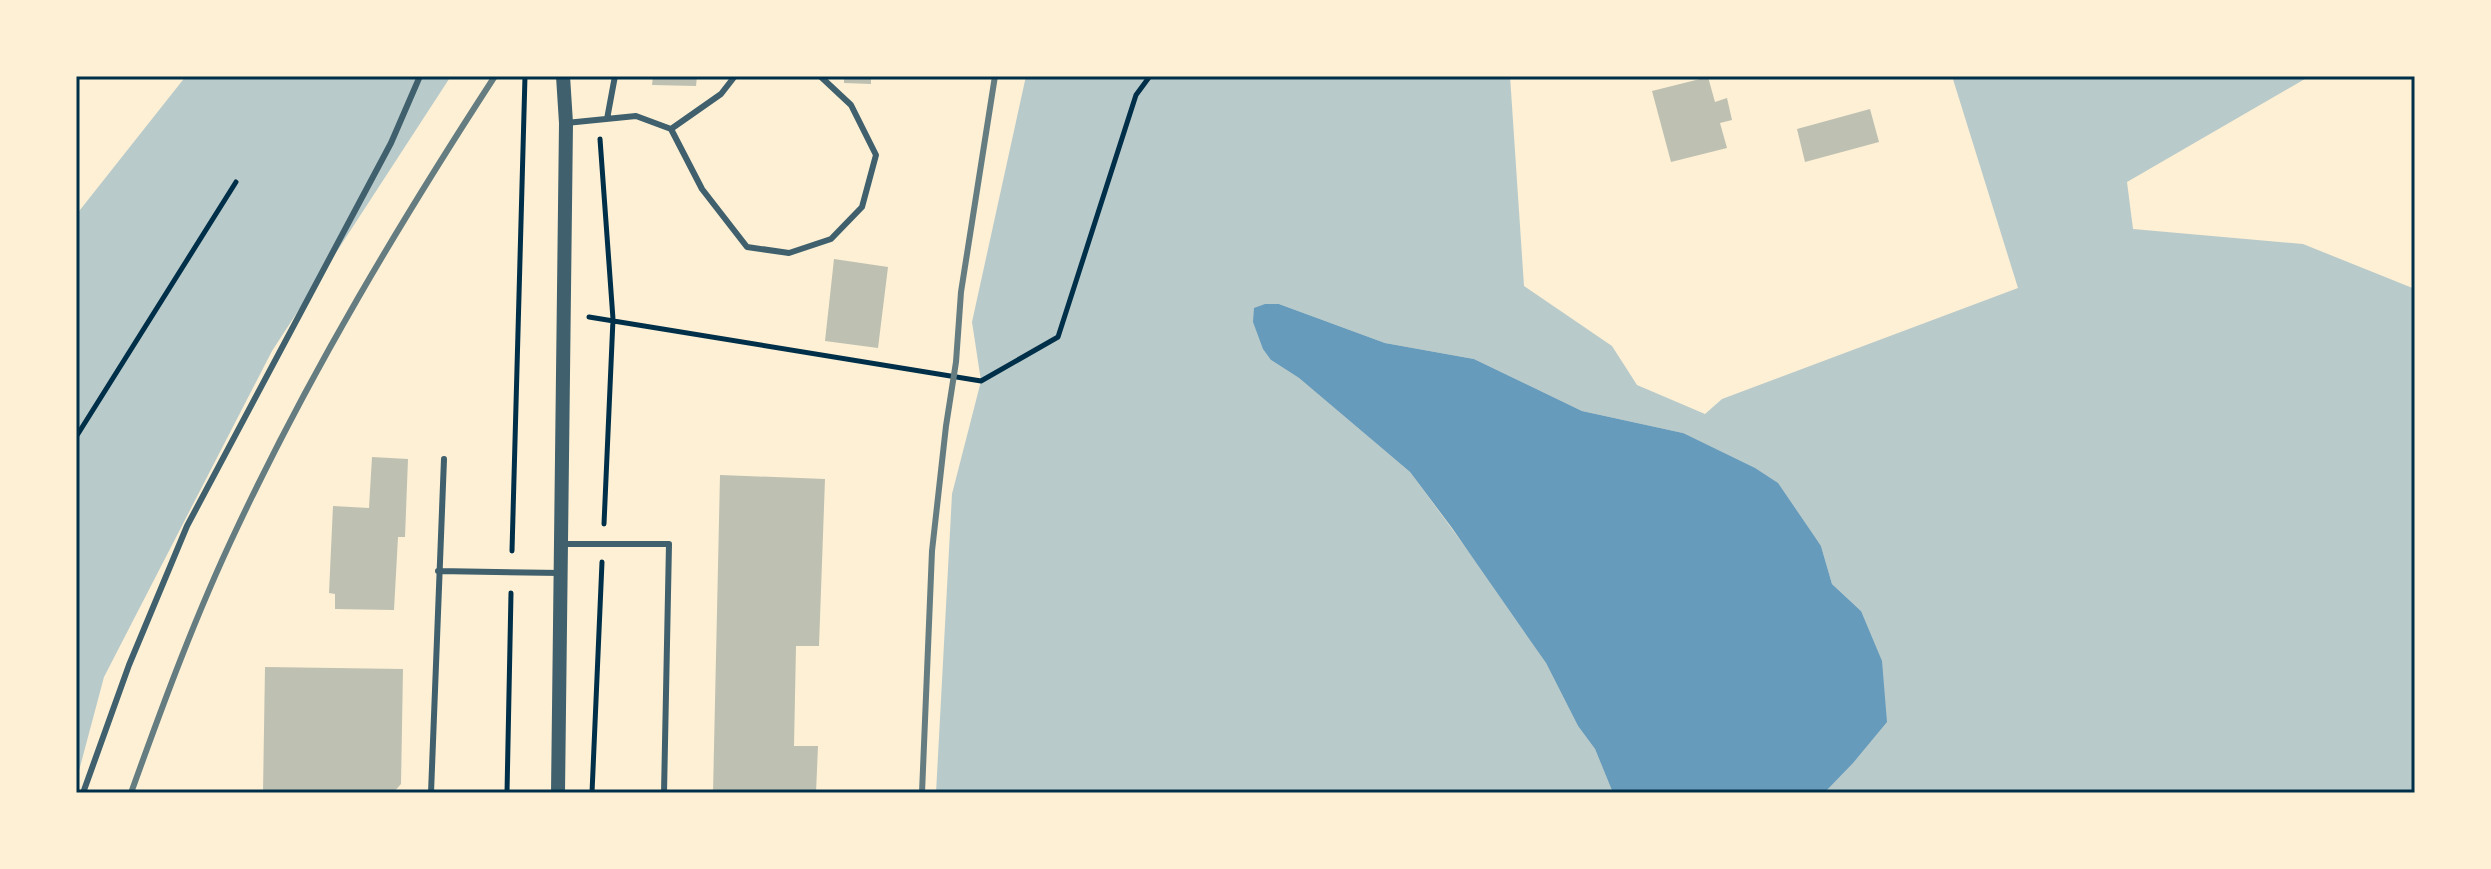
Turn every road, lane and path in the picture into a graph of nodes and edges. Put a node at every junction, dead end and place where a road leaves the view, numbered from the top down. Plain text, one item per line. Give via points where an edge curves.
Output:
1 (420, 76) edge
2 (525, 76) edge
3 (563, 76) edge
4 (615, 76) edge
5 (735, 76) edge
6 (820, 76) edge
7 (1150, 76) edge
8 (607, 119) junction
9 (598, 120) junction
10 (566, 123) junction
11 (671, 129) junction
12 (236, 182) dead end
13 (564, 315) junction
14 (613, 319) junction
15 (76, 437) edge
16 (444, 459) dead end
17 (561, 544) junction
18 (603, 544) junction
19 (438, 571) junction
20 (511, 572) junction
21 (561, 573) junction
22 (83, 793) edge
23 (431, 793) edge
24 (507, 793) edge
25 (558, 793) edge
26 (592, 793) edge
27 (664, 793) edge

1 - 22 lane via 391,143 187,526
2 - 20 path
3 - 10 street
4 - 8 lane
5 - 11 lane via 721,94
6 - 11 lane via 851,105 876,155 862,207 831,239 789,253 747,247 702,189
7 - 14 path via 1136,95 1058,337 981,381
8 - 9 lane
8 - 11 lane via 636,116
9 - 10 lane
9 - 14 path
10 - 13 street
12 - 15 path
13 - 14 path
13 - 17 street
14 - 18 path
16 - 19 lane
17 - 18 lane
17 - 21 street
18 - 26 path
18 - 27 lane via 669,544
19 - 20 lane
19 - 23 lane
20 - 21 lane
20 - 24 path
21 - 25 street

